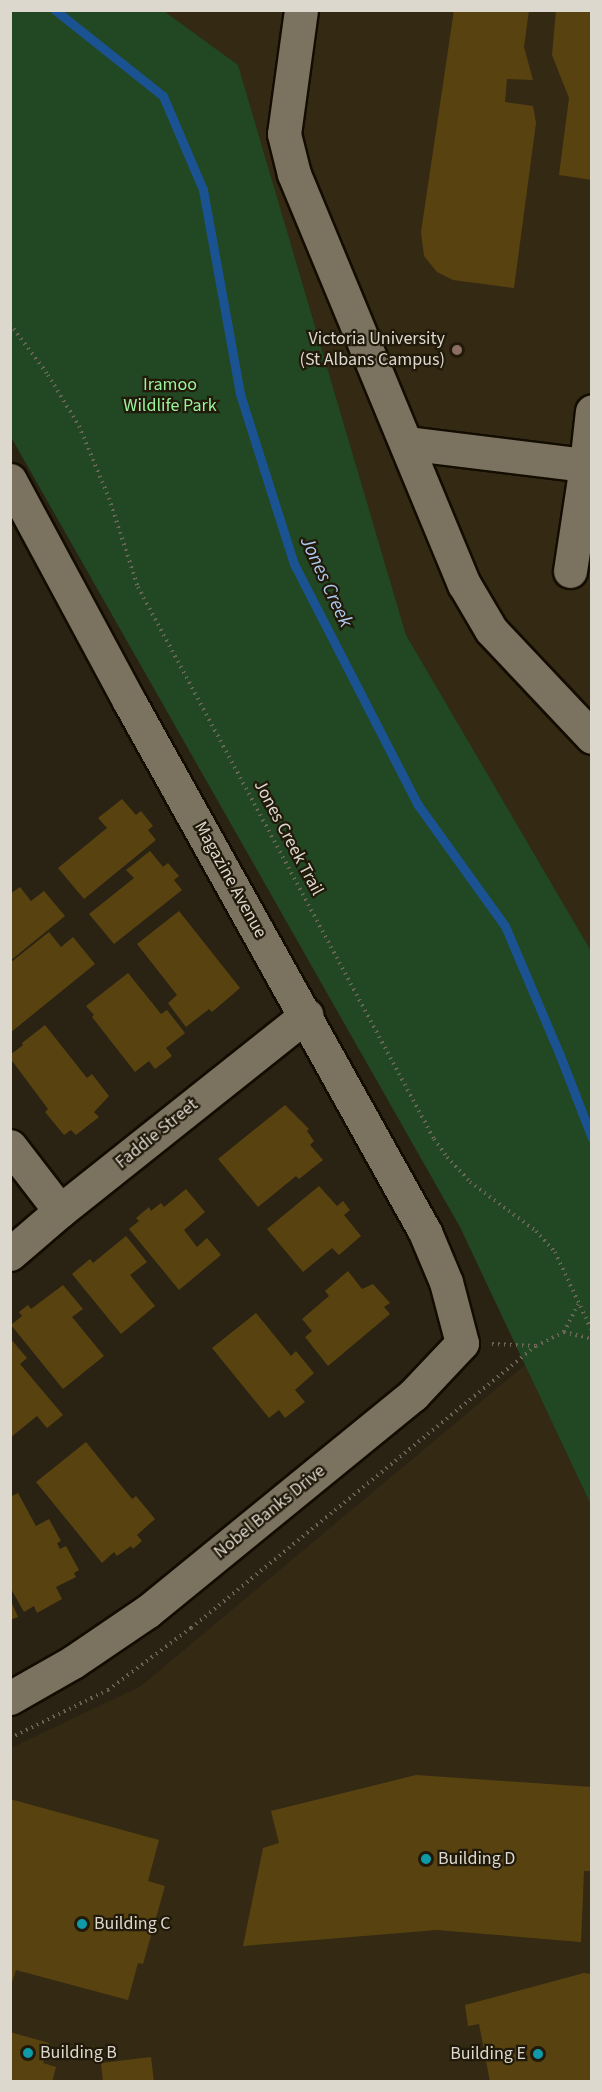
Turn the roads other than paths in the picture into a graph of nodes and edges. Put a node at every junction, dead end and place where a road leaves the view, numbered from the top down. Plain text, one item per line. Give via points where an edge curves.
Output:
1 (300, 10) edge
2 (591, 411) edge
3 (406, 444) junction
4 (586, 465) junction
5 (10, 480) edge
6 (570, 571) dead end
7 (591, 737) edge
8 (306, 1016) junction
9 (10, 1146) edge
10 (60, 1211) junction
11 (10, 1254) edge
12 (462, 1343) joint
13 (10, 1698) edge

1 - 3 street via 284,134 294,174
2 - 4 street
3 - 4 street
3 - 7 street via 464,584 491,630
4 - 6 street
5 - 8 street, Magazine Avenue
8 - 10 street, Faddie Street
8 - 12 street, Magazine Avenue via 425,1232 446,1282
9 - 10 street
10 - 11 street, Faddie Street
12 - 13 street, Nobel Banks Drive via 413,1395 148,1611 73,1662

